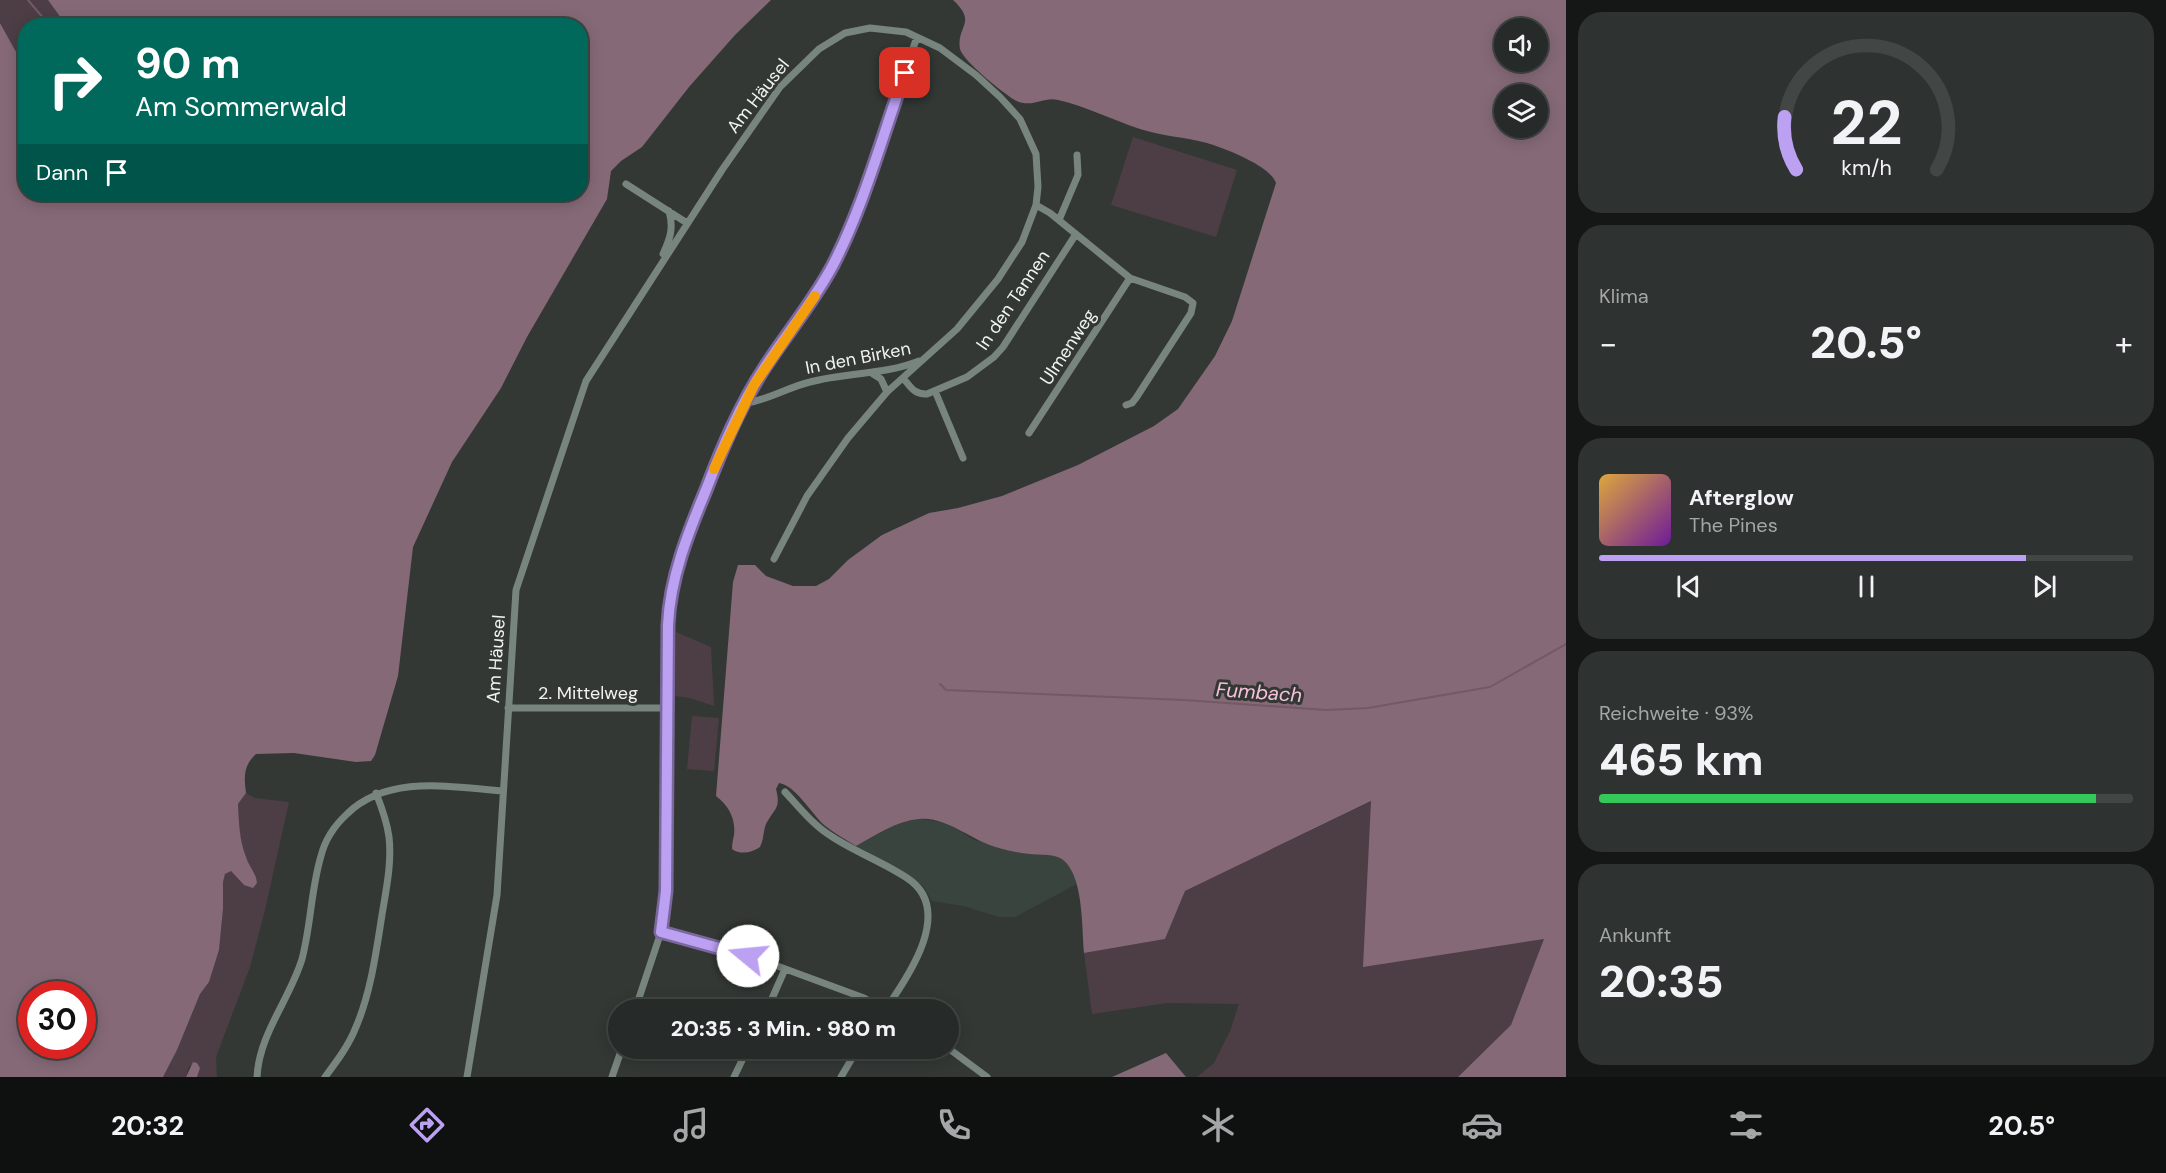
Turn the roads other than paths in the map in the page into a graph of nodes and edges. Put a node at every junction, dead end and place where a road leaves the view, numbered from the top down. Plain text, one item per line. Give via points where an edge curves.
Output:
1 (917, 37) junction
2 (1077, 155) dead end
3 (626, 184) dead end
4 (1036, 205) junction
5 (669, 211) junction
6 (1059, 220) junction
7 (687, 223) junction
8 (1076, 234) junction
9 (655, 272) junction
10 (1130, 278) junction
11 (923, 360) junction
12 (872, 373) junction
13 (903, 378) junction
14 (935, 391) junction
15 (887, 392) junction
16 (745, 403) junction
17 (1126, 405) dead end
18 (1029, 433) dead end
19 (963, 458) dead end
20 (774, 559) dead end
21 (508, 708) junction
22 (668, 708) junction
23 (503, 791) junction
24 (785, 792) dead end
25 (376, 793) junction
26 (661, 932) junction
27 (785, 969) junction
28 (639, 999) edge
29 (772, 999) edge
30 (866, 999) edge
31 (893, 999) edge
32 (959, 1056) edge
33 (618, 1059) edge
34 (743, 1059) edge
35 (852, 1059) edge
36 (257, 1077) edge
37 (325, 1077) edge
38 (467, 1077) edge
39 (612, 1077) edge
40 (734, 1077) edge
41 (841, 1077) edge
42 (987, 1077) edge

1 - 4 street, In den Birken via 940,48 976,75 1020,119 1036,154
1 - 7 street, Am Häusel via 894,29 870,28 845,33 819,49 767,104
1 - 16 street via 840,251
2 - 6 street via 1078,175
3 - 5 street
4 - 6 street
4 - 11 street, In den Birken via 1022,242 998,279 969,316
5 - 7 street
5 - 9 street, Am Häusel via 673,222 671,236
6 - 8 street
7 - 9 street, Am Häusel
8 - 10 street
8 - 14 street, In den Tannen via 1003,347 968,377
9 - 21 street, Am Häusel via 586,381 525,561 516,590
10 - 17 street via 1185,297 1194,306 1136,399
10 - 18 street, Ulmenweg
11 - 12 street, In den Birken
11 - 13 street
12 - 15 street via 881,379
12 - 16 street, In den Birken via 811,382
13 - 14 street via 918,393
13 - 15 street
14 - 19 street
15 - 20 street via 820,476
16 - 22 street via 705,490 673,584 668,625
21 - 22 street, 2. Mittelweg
21 - 23 street, Am Häusel
22 - 26 street via 666,891
23 - 25 street via 418,786
23 - 38 street, Am Häusel via 495,910
24 - 31 street via 829,835 907,878 924,894 929,910 924,942
25 - 36 street via 342,818 325,844 302,957 262,1052
25 - 37 street via 390,850 377,942 357,1026
26 - 27 street
26 - 28 street
27 - 29 street
27 - 30 street
32 - 42 street
33 - 39 street
34 - 40 street
35 - 41 street

